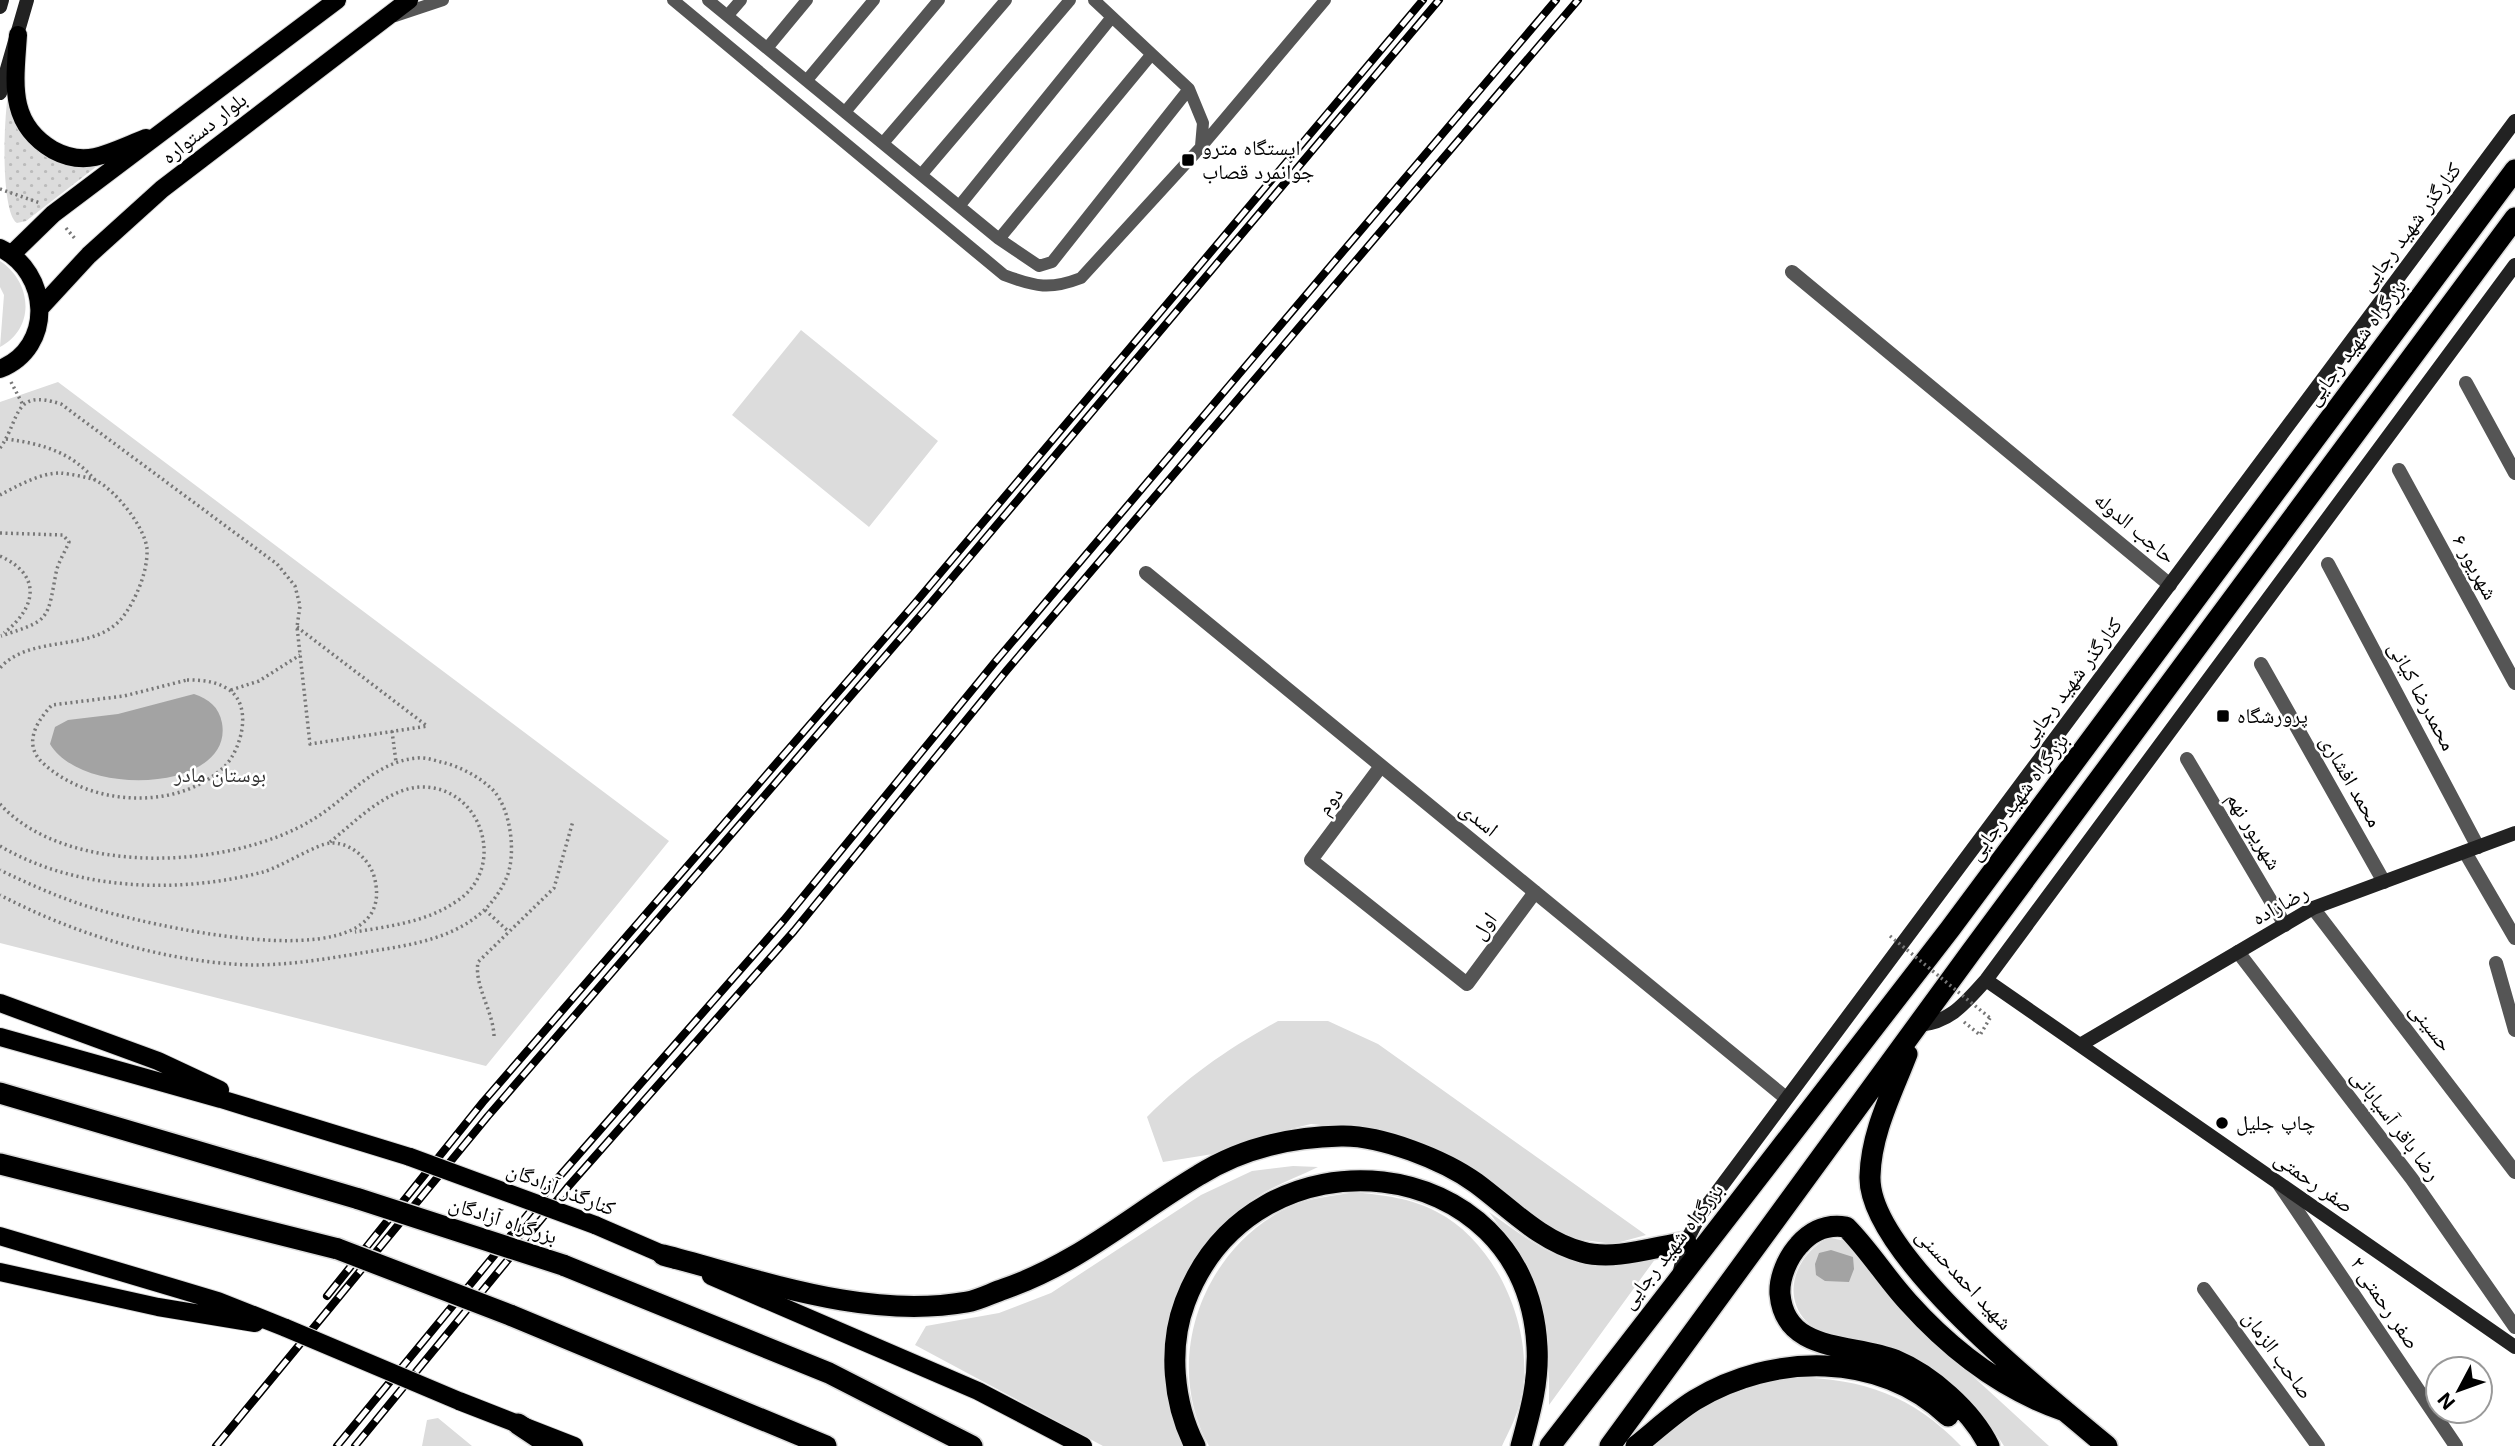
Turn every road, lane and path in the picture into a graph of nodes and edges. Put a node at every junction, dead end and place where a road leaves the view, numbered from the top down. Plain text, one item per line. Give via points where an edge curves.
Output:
1 (2, 0) edge
2 (27, 0) edge
3 (337, 0) edge
4 (409, 0) edge
5 (443, 0) edge
6 (673, 0) edge
7 (709, 0) edge
8 (740, 0) edge
9 (807, 0) edge
10 (874, 0) edge
11 (939, 0) edge
12 (1006, 0) edge
13 (1070, 0) edge
14 (1094, 0) edge
15 (1325, 0) edge
16 (0, 7) edge
17 (728, 15) junction
18 (1112, 17) junction
19 (381, 20) junction
20 (18, 35) junction
21 (768, 47) junction
22 (1151, 55) junction
23 (807, 80) junction
24 (1189, 89) junction
25 (0, 93) edge
26 (845, 112) junction
27 (2515, 121) edge
28 (172, 127) junction
29 (883, 143) junction
30 (1201, 147) junction
31 (2515, 170) edge
32 (921, 175) junction
33 (0, 189) edge
34 (45, 204) dead end
35 (960, 205) junction
36 (2515, 218) edge
37 (63, 224) dead end
38 (999, 239) junction
39 (76, 240) dead end
40 (6, 251) edge
41 (2515, 265) edge
42 (1791, 272) dead end
43 (41, 307) junction
44 (2, 368) edge
45 (2466, 383) dead end
46 (23, 405) junction
47 (6, 439) junction
48 (0, 448) edge
49 (2399, 470) dead end
50 (2515, 473) edge
51 (97, 481) junction
52 (0, 495) edge
53 (0, 533) edge
54 (0, 556) edge
55 (2328, 564) dead end
56 (2149, 567) joint
57 (1146, 573) dead end
58 (2170, 584) junction
59 (297, 628) junction
60 (1, 636) edge
61 (300, 655) junction
62 (2260, 664) dead end
63 (0, 668) edge
64 (2515, 683) edge
65 (230, 690) junction
66 (393, 731) junction
67 (2187, 759) dead end
68 (396, 762) junction
69 (1381, 766) junction
70 (0, 804) edge
71 (573, 821) dead end
72 (2515, 833) edge
73 (330, 842) junction
74 (0, 846) edge
75 (2471, 850) junction
76 (0, 870) edge
77 (2384, 882) junction
78 (1535, 892) junction
79 (0, 895) edge
80 (2313, 908) junction
81 (485, 910) junction
82 (2285, 925) junction
83 (508, 931) junction
84 (353, 933) junction
85 (2512, 933) edge
86 (1890, 936) dead end
87 (2238, 952) junction
88 (2496, 963) dead end
89 (1986, 980) junction
90 (1467, 984) joint
91 (0, 1003) edge
92 (1919, 1025) junction
93 (2515, 1030) edge
94 (1980, 1035) dead end
95 (494, 1036) dead end
96 (0, 1037) edge
97 (2080, 1045) junction
98 (0, 1093) edge
99 (1786, 1098) junction
100 (284, 1118) junction
101 (0, 1164) edge
102 (2515, 1172) edge
103 (2279, 1183) junction
104 (0, 1236) edge
105 (1686, 1242) junction
106 (663, 1255) junction
107 (0, 1272) edge
108 (1679, 1277) junction
109 (2204, 1289) dead end
110 (2515, 1327) edge
111 (286, 1328) junction
112 (2515, 1348) edge
113 (2066, 1411) junction
114 (518, 1424) junction
115 (551, 1446) edge
116 (574, 1446) edge
117 (826, 1446) edge
118 (972, 1446) edge
119 (1083, 1446) edge
120 (1195, 1446) edge
121 (1521, 1446) edge
122 (1550, 1446) edge
123 (1610, 1446) edge
124 (1636, 1446) edge
125 (1978, 1446) edge
126 (1989, 1446) edge
127 (2107, 1446) edge
128 (2318, 1446) edge
129 (2456, 1446) edge

1 - 16 street
2 - 20 street
3 - 28 main road, بلوار دستواره
4 - 19 main road, بلوار دستواره
5 - 19 lane
6 - 30 lane via 1004,275 1031,285 1057,287 1081,278
7 - 17 lane
8 - 17 lane
9 - 21 lane
10 - 23 lane
11 - 26 lane
12 - 29 lane
13 - 32 lane
14 - 18 lane
15 - 30 lane
17 - 21 lane
18 - 22 lane
18 - 35 lane
19 - 43 main road, بلوار دستواره via 162,189 89,255
20 - 25 street
20 - 28 main road via 15,81 20,115 28,131 43,144 77,158 94,157
21 - 23 lane
22 - 24 lane
22 - 38 lane
23 - 26 lane
24 - 30 lane via 1203,123
24 - 38 lane via 1052,262 1040,266
26 - 29 lane
27 - 58 street, کنارگذر شهید رجایی
28 - 40 main road, بلوار دستواره
29 - 32 lane
31 - 108 highway, بزرگراه شهید رجایی via 1950,929
32 - 35 lane
33 - 34 path
35 - 38 lane
36 - 92 highway
37 - 39 path
40 - 43 main road via 32,277
41 - 89 street
42 - 56 street, حاجب الدوله
43 - 44 main road via 32,343
44 - 46 path
45 - 50 street
46 - 47 path via 12,419
46 - 59 path via 41,398 76,414 277,564 295,586 300,606
47 - 48 path
47 - 51 path via 56,449 79,461
49 - 64 street, شهریور ۶
51 - 52 path via 59,473
51 - 63 path via 130,511 147,548 141,585 124,616 101,634 28,650
53 - 60 path via 63,534 69,542 57,571 52,606 40,621
54 - 60 path via 18,564 29,583 31,600 22,620
55 - 75 street, محمدرضا کیانی
56 - 58 lane, حاجب الدوله
57 - 69 street, اسدی
58 - 99 street, کنارگذر شهید رجایی
59 - 61 path
59 - 66 path via 428,726
61 - 65 path via 259,681
61 - 66 path via 310,744
62 - 77 street, محمد افشاری
65 - 65 path via 243,720 240,742 226,765 204,782 183,790 154,798 93,792 58,777 36,758 34,730 52,705 124,696 187,680 209,681
66 - 68 path
67 - 82 street, شهریور نهم
68 - 70 path via 378,770 312,820 269,840 223,854 174,860 131,858 43,835 12,818
68 - 81 path via 421,757 460,766 494,791 511,829 512,866 498,898
69 - 78 street, اسدی
69 - 90 street, دوم via 1311,860
71 - 83 path via 554,888
72 - 75 street, رضازاده
73 - 74 path via 264,872 173,885 69,874
73 - 84 path via 362,856 373,871 378,890 367,920
73 - 84 path via 390,796 421,787 455,796 477,817 486,848 478,879 459,901 400,925
75 - 77 street, رضازاده
75 - 85 street
76 - 84 path via 65,899 176,929 306,941
77 - 80 street, رضازاده
78 - 90 street, اول
78 - 99 street, اسدی
79 - 81 path via 83,932 233,964 330,959 399,947 439,938 473,922
80 - 82 street, رضازاده
80 - 102 street, حسینی
81 - 83 path
82 - 87 street, رضازاده
83 - 95 path via 478,962 476,976 493,1017
86 - 94 path, bridge via 1990,1018
87 - 97 street, رضازاده
87 - 110 street, رضا باقر آسیابانی via 2412,1179
88 - 93 street
89 - 92 street via 1954,1014 1938,1023
89 - 97 street, صفر رحمتی
91 - 100 main road via 158,1061
92 - 113 highway, شهید احمدحسنی via 1874,1147 1869,1178 1876,1208 1901,1251 2020,1373
92 - 123 highway
96 - 100 main road, کنارگذر آزادگان
97 - 103 street, صفر رحمتی
98 - 118 highway, بزرگراه آزادگان, bridge via 359,1199 563,1265 829,1373
99 - 105 street, کنارگذر شهید رجایی via 1700,1215
100 - 106 main road, کنارگذر آزادگان, bridge via 410,1157
101 - 117 highway, bridge via 338,1249
103 - 112 street, صفر رحمتی
103 - 129 street, صفر رحمتی ۲
104 - 111 main road via 218,1301
105 - 106 highway via 1618,1254 1583,1253 1548,1238 1474,1181 1435,1160 1346,1136 1290,1139 1238,1156 1201,1173 1097,1245 1035,1278 969,1302 875,1304 824,1296
105 - 108 street, کنارگذر شهید رجایی
106 - 119 main road, کنارگذر آزادگان via 978,1391
107 - 111 main road via 158,1307
108 - 122 highway, بزرگراه شهید رجایی
109 - 128 street, صاحب الزمان
111 - 114 main road, bridge
113 - 126 highway via 2022,1395 1991,1377 1909,1303 1846,1227 1832,1224 1814,1231 1797,1246 1779,1287 1788,1322 1801,1335 1821,1343 1896,1360 1934,1384 1967,1414
113 - 127 highway, شهید احمدحسنی
114 - 115 highway
114 - 116 main road
120 - 121 highway via 1182,1415 1175,1351 1178,1321 1205,1261 1253,1212 1278,1197 1316,1185 1352,1181 1411,1187 1437,1195 1463,1210 1503,1251 1520,1278 1537,1346 1537,1387
124 - 125 highway via 1695,1400 1754,1374 1816,1364 1877,1373 1931,1399

